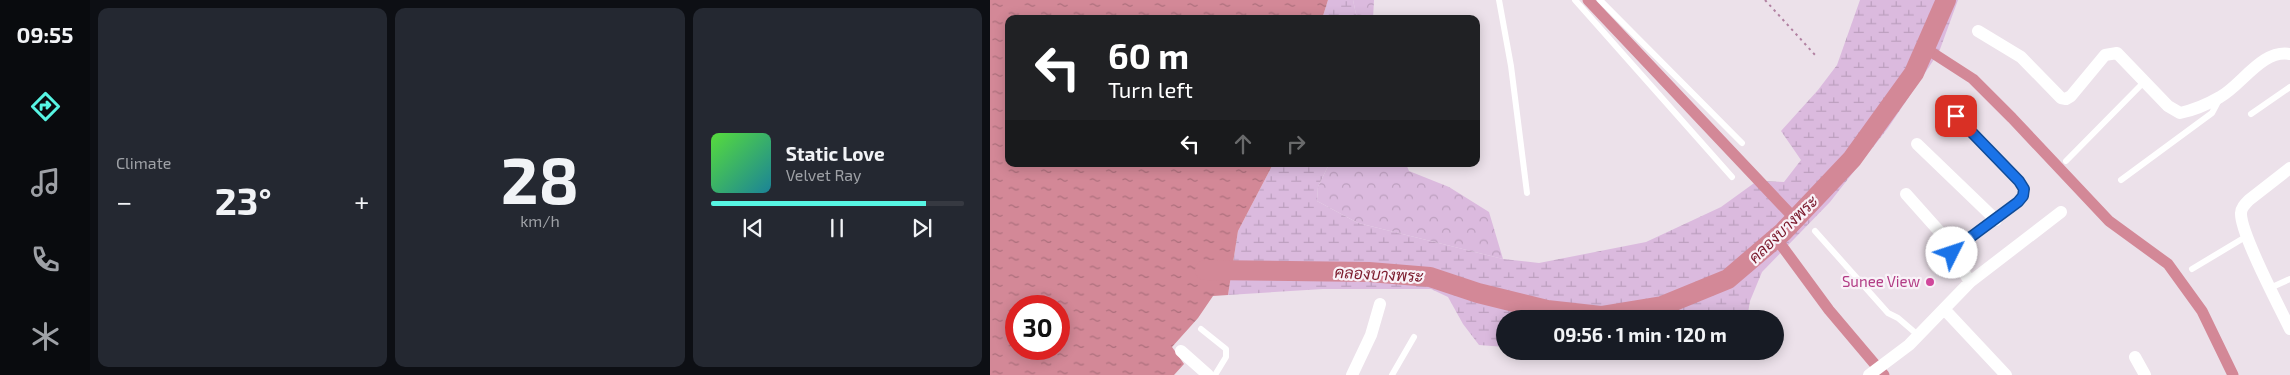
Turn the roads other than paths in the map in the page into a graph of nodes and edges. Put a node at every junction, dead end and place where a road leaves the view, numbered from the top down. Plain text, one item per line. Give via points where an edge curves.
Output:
1 (1499, 0) edge
2 (1575, 0) edge
3 (1600, 0) edge
4 (1978, 30) dead end
5 (2290, 54) edge
6 (2145, 81) junction
7 (2290, 87) edge
8 (2221, 97) junction
9 (2251, 114) dead end
10 (1956, 116) dead end
11 (1742, 143) dead end
12 (1917, 144) dead end
13 (2066, 161) dead end
14 (2290, 168) edge
15 (1732, 177) dead end
16 (2121, 180) dead end
17 (1526, 193) dead end
18 (1906, 194) dead end
19 (2061, 212) dead end
20 (1996, 220) junction
21 (1815, 231) dead end
22 (2247, 236) junction
23 (1955, 249) junction
24 (2192, 269) dead end
25 (2290, 279) edge
26 (1970, 282) junction
27 (2270, 288) junction
28 (1380, 304) dead end
29 (1945, 310) junction
30 (1201, 329) dead end
31 (2290, 329) edge
32 (1920, 336) junction
33 (1414, 337) dead end
34 (1181, 351) dead end
35 (2135, 357) dead end
36 (1872, 373) edge
37 (2004, 374) edge
38 (1208, 375) edge
39 (1214, 375) edge
40 (1352, 375) edge
41 (1392, 375) edge
42 (2145, 375) edge

1 - 17 lane via 1511,66
2 - 15 lane
3 - 11 lane
4 - 6 street via 2021,57 2061,98 2071,96 2105,55 2112,53 2126,60
5 - 8 street via 2282,53 2260,64
6 - 8 street via 2168,106 2180,113
6 - 13 lane
7 - 9 lane
8 - 16 lane via 2212,113
10 - 20 street via 2024,189 2018,202
12 - 20 street
14 - 22 street via 2243,206 2241,213
18 - 23 street
19 - 26 street
20 - 23 street
21 - 32 lane via 1888,313
22 - 24 lane
22 - 27 street
23 - 26 street via 1952,253 1954,258
25 - 27 lane
26 - 29 street
27 - 31 street
28 - 40 street via 1371,335
29 - 32 street
29 - 37 street
30 - 39 lane via 1226,349 1226,357
32 - 36 street
33 - 41 lane
34 - 38 street
35 - 42 street

